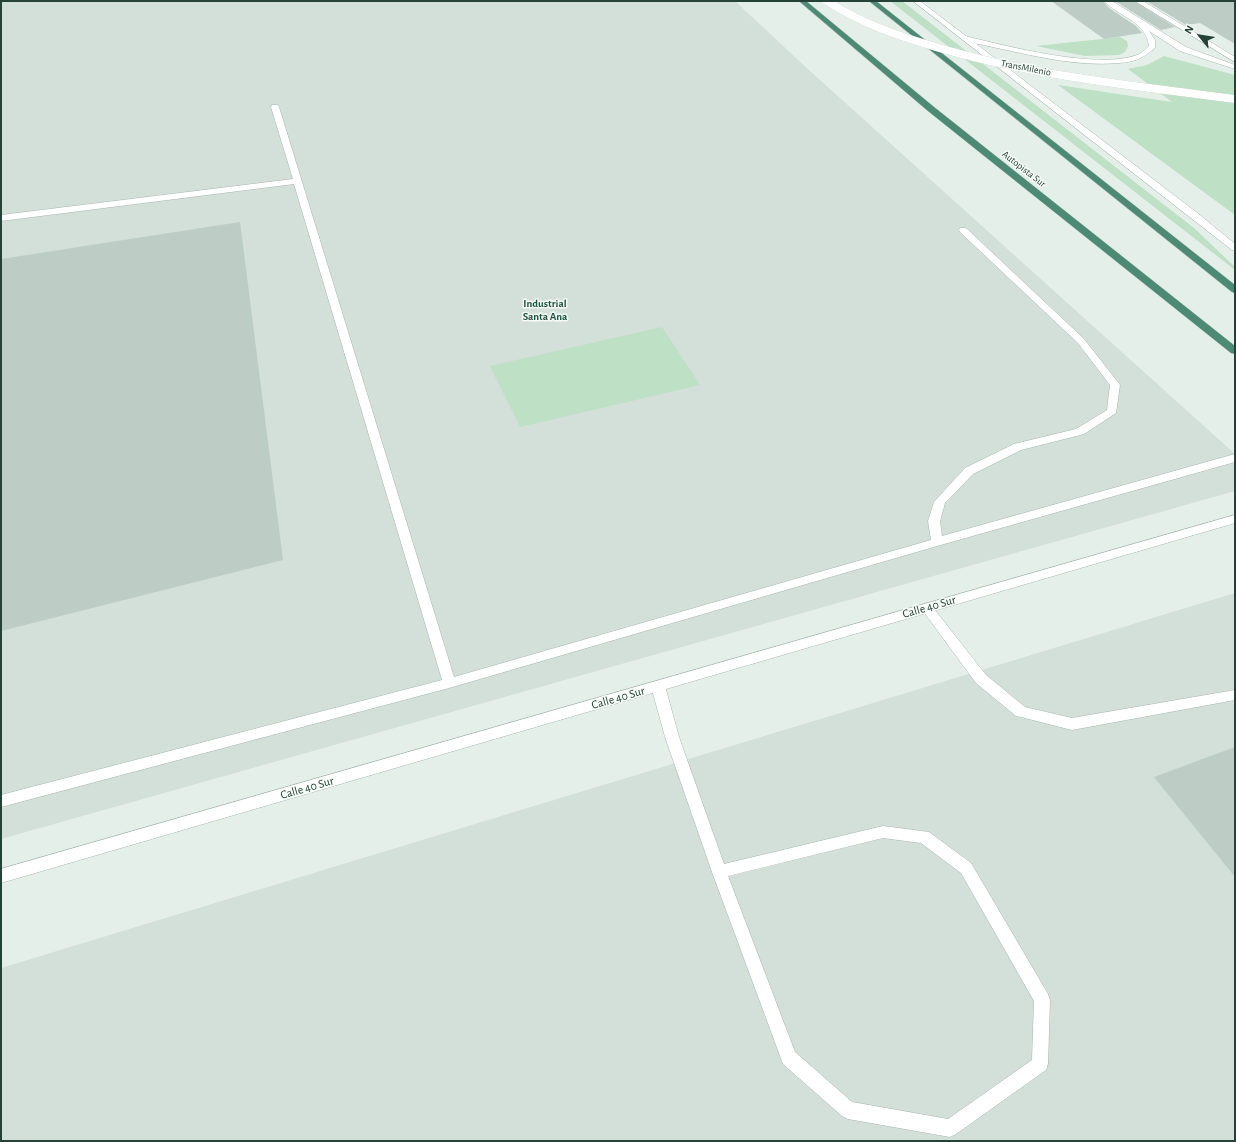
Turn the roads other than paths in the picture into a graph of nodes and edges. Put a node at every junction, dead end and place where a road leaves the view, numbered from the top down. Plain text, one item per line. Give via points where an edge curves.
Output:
1 (802, 1) edge
2 (827, 1) edge
3 (840, 1) edge
4 (872, 1) edge
5 (916, 1) edge
6 (1107, 1) edge
7 (1138, 1) edge
8 (1140, 22) junction
9 (965, 38) junction
10 (1213, 47) junction
11 (1235, 54) edge
12 (1235, 60) edge
13 (1235, 67) edge
14 (1235, 94) edge
15 (1235, 99) edge
16 (275, 107) dead end
17 (297, 181) junction
18 (1, 218) edge
19 (963, 230) dead end
20 (1235, 248) edge
21 (1235, 290) edge
22 (1235, 351) edge
23 (1235, 458) edge
24 (1235, 519) edge
25 (937, 542) junction
26 (927, 608) junction
27 (449, 683) junction
28 (658, 686) junction
29 (1235, 695) edge
30 (1, 801) edge
31 (719, 872) junction
32 (1, 876) edge

1 - 22 highway, Autopista Sur via 931,110
2 - 15 street, TransMilenio, bridge via 876,28 941,50 986,61 1093,81
3 - 14 street, TransMilenio via 887,25 952,47 997,58 1103,77
4 - 21 highway
5 - 9 street
6 - 8 street, TransMilenio
7 - 10 street
8 - 9 street, TransMilenio via 1152,40 1153,47 1143,56 1123,61 1079,60
8 - 13 street, TransMilenio via 1184,49
9 - 20 street
10 - 11 street
10 - 12 street
16 - 17 street
17 - 18 street
17 - 27 street
19 - 25 street via 1081,341 1115,385 1112,411 1080,432 1018,447 969,471 940,502 934,521
23 - 25 street
24 - 26 street, Calle 40 Sur
25 - 27 street
26 - 28 street, Calle 40 Sur
26 - 29 street via 981,679 1021,712 1072,724
27 - 30 street
28 - 31 street via 672,737
28 - 32 street, Calle 40 Sur
31 - 31 street via 790,1058 848,1110 950,1128 1040,1064 1042,1000 966,868 924,837 883,832

